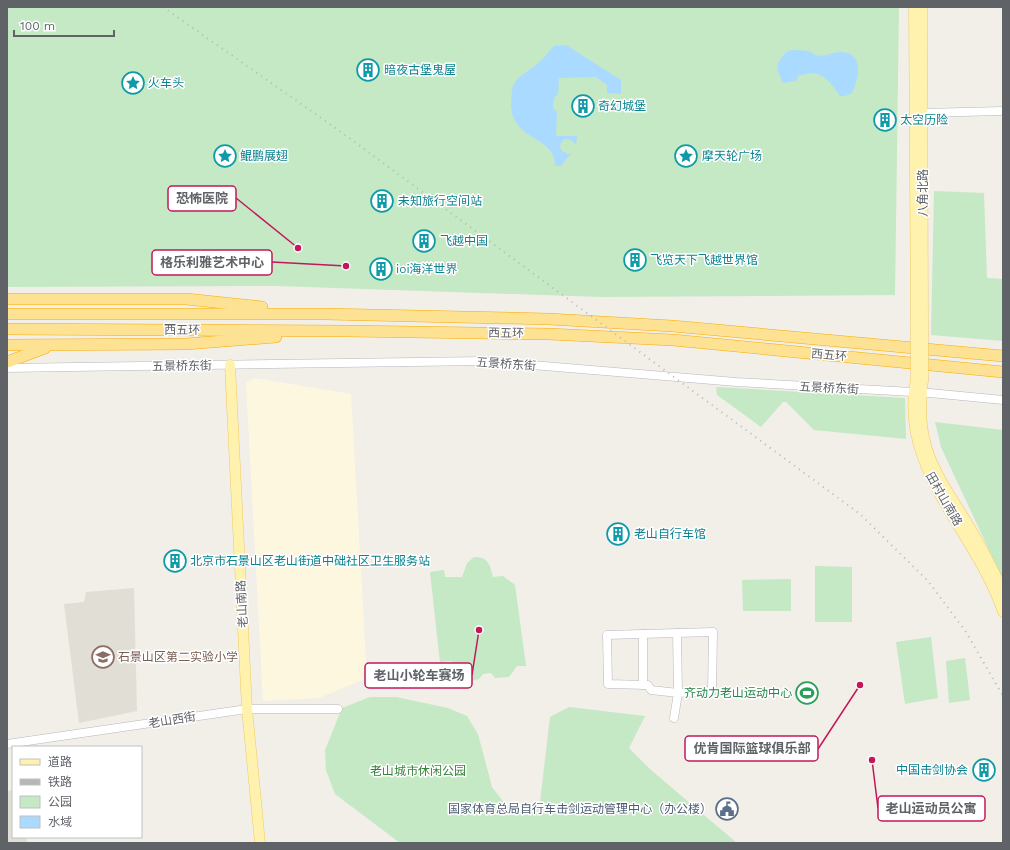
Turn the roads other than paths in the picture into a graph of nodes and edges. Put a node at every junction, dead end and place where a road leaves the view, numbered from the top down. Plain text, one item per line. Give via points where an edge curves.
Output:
1 (914, 7) edge
2 (922, 7) edge
3 (1003, 111) edge
4 (922, 113) junction
5 (7, 299) edge
6 (7, 314) edge
7 (326, 314) junction
8 (7, 329) edge
9 (920, 330) junction
10 (348, 331) junction
11 (7, 345) edge
12 (54, 345) junction
13 (1003, 356) edge
14 (7, 362) edge
15 (230, 365) junction
16 (7, 368) edge
17 (1003, 372) edge
18 (919, 379) joint
19 (917, 392) junction
20 (1003, 400) edge
21 (1003, 591) edge
22 (1003, 612) edge
23 (677, 633) junction
24 (642, 634) junction
25 (643, 685) junction
26 (678, 693) junction
27 (247, 709) junction
28 (338, 709) dead end
29 (674, 718) dead end
30 (7, 744) edge
31 (260, 843) edge

1 - 9 main road, 八角北路
2 - 4 main road, 八角北路
3 - 4 street
4 - 9 main road, 八角北路
5 - 7 highway via 186,299
6 - 7 highway, 西五环
7 - 13 highway, 西五环 via 549,319 665,325
8 - 10 highway, 西五环
9 - 18 main road, 八角北路, bridge
10 - 12 highway via 186,344
10 - 17 highway, 西五环 via 549,334 672,340
11 - 12 highway
12 - 14 highway
15 - 16 street, 五景桥东街
15 - 19 street, 五景桥东街 via 483,361 736,382
15 - 27 main road, 老山南路
18 - 19 main road, 田村山南路
19 - 20 street, 五景桥东街
19 - 21 main road, 田村山南路 via 927,449 938,474 972,531
19 - 22 main road, 田村山南路 via 915,430 927,470 976,552
23 - 24 street
23 - 26 street
23 - 26 street via 713,632 712,692
24 - 25 street
24 - 25 street via 606,635 608,684
25 - 26 street via 651,690
26 - 29 street
27 - 28 street, 老山西街
27 - 30 street, 老山西街
27 - 31 main road, 老山南路

